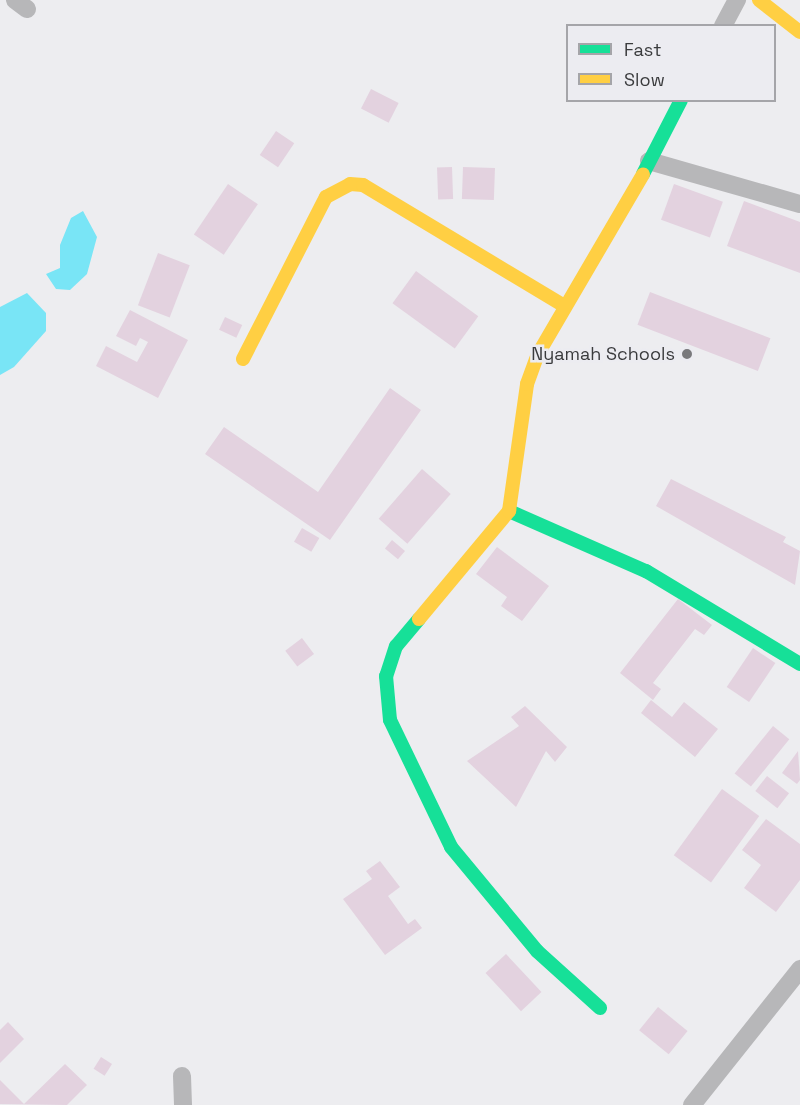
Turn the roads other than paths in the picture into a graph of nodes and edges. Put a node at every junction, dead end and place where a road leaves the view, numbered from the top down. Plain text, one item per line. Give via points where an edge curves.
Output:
1 (737, 0) edge
2 (759, 0) edge
3 (724, 24) edge
4 (800, 32) edge
5 (680, 102) edge
6 (649, 161) junction
7 (800, 204) edge
8 (564, 306) junction
9 (243, 359) dead end
10 (508, 512) junction
11 (800, 664) edge
12 (800, 969) edge
13 (600, 1008) dead end
14 (182, 1076) dead end
15 (183, 1105) edge
16 (692, 1105) edge

1 - 3 street
2 - 4 street
5 - 6 street
6 - 7 street
6 - 8 street via 613,233
8 - 9 street via 363,185 350,184 326,197
8 - 10 street via 527,384
10 - 11 street via 646,571
10 - 13 street via 396,646 386,676 388,710 429,810 451,847 537,951
12 - 16 street
14 - 15 street

